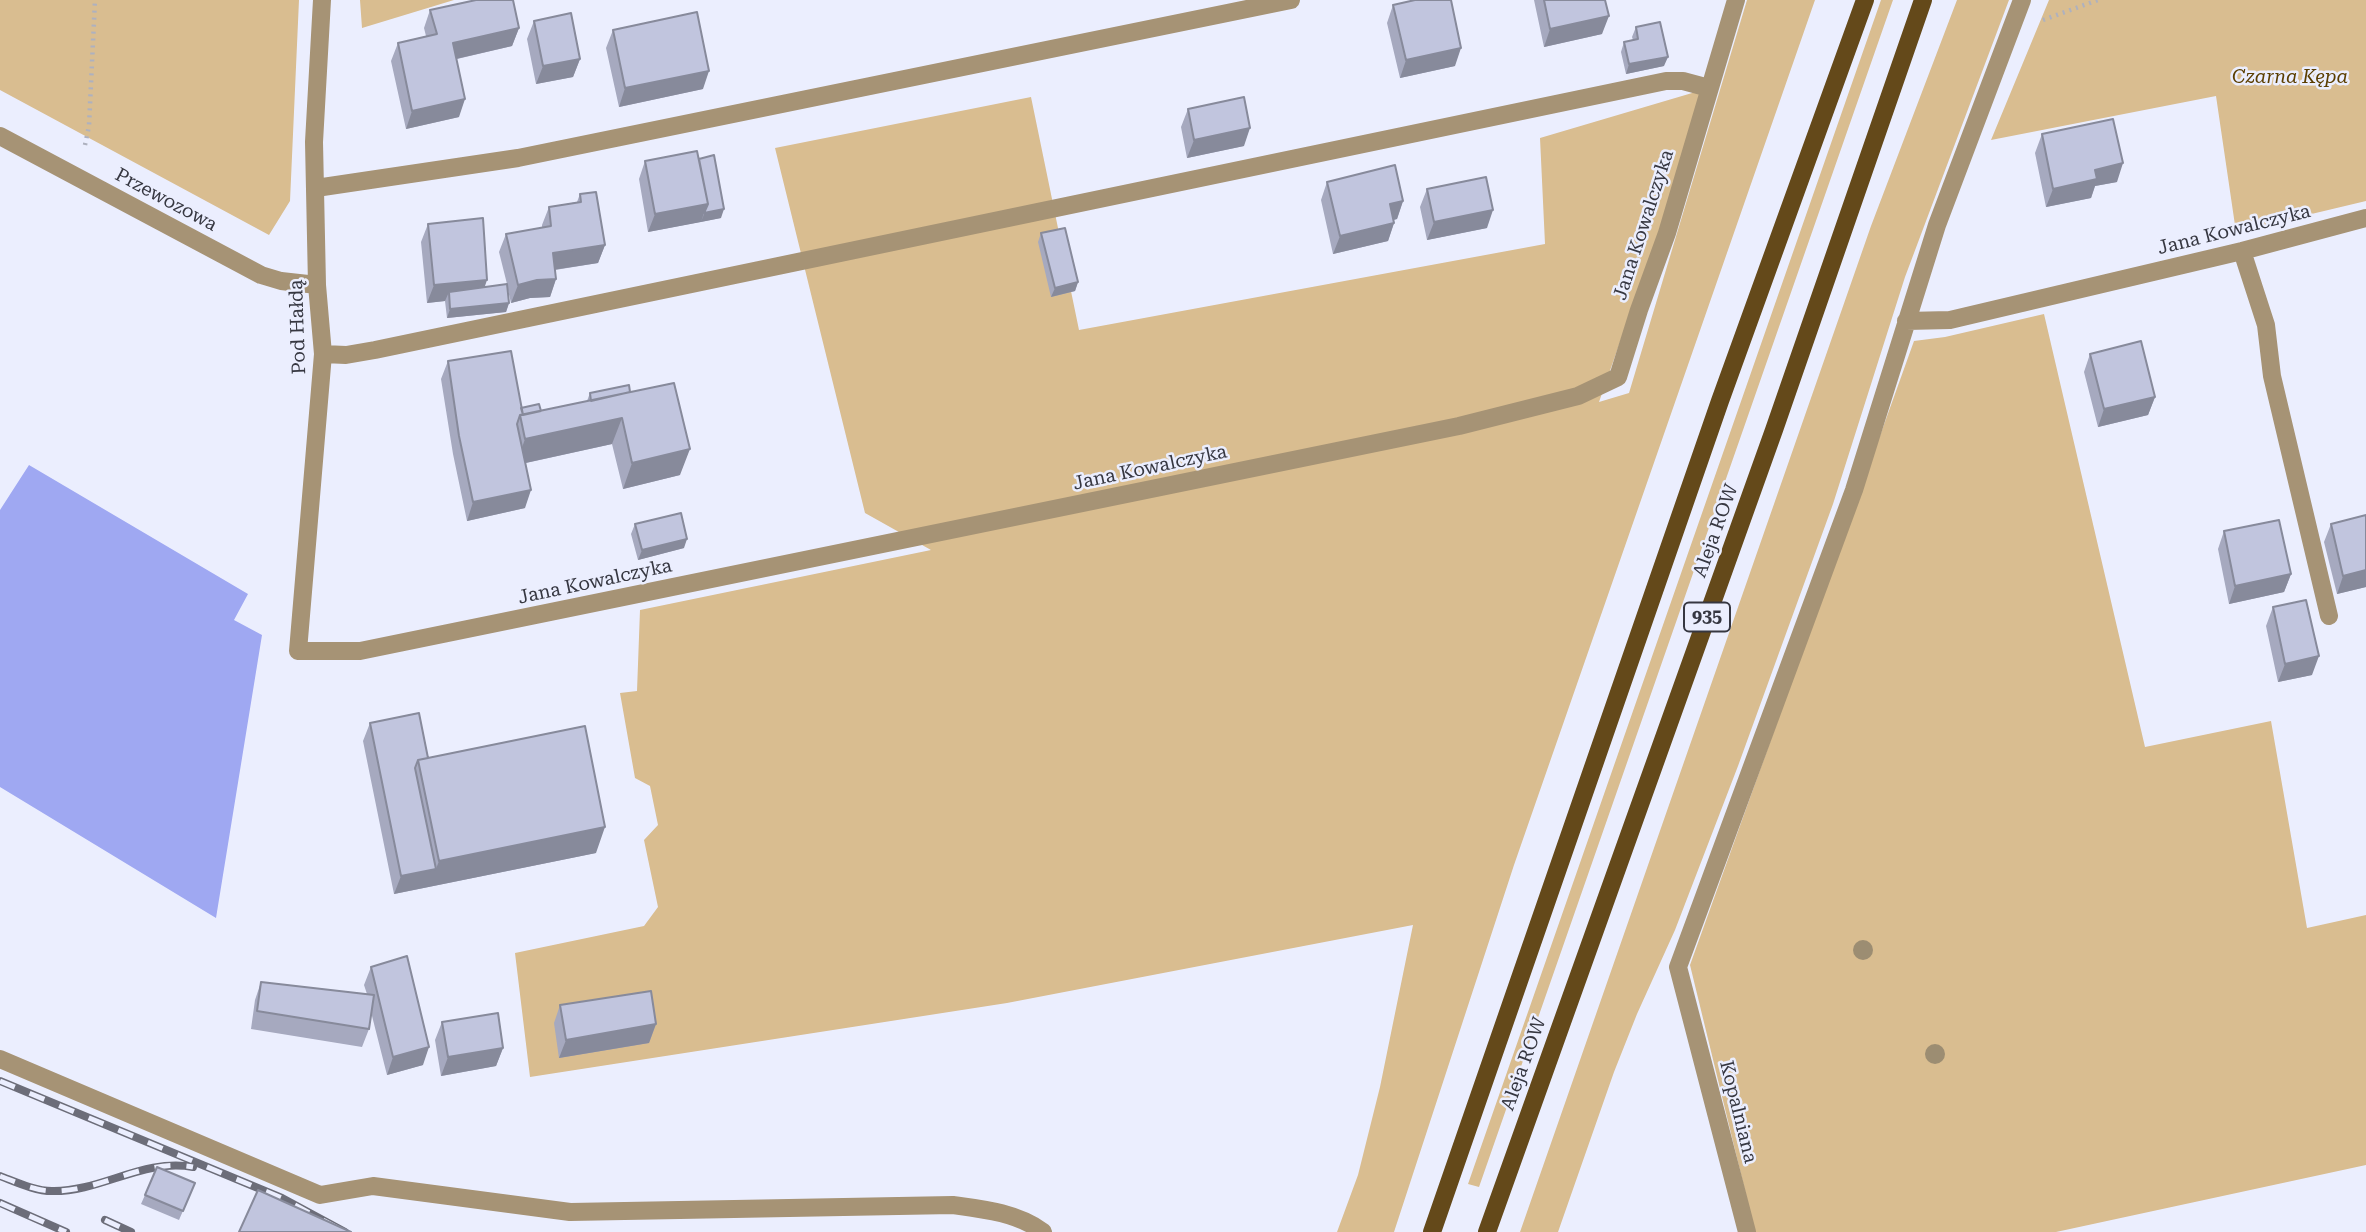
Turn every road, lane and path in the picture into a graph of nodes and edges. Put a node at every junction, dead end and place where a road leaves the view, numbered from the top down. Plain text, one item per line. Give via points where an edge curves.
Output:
1 (95, 0) edge
2 (322, 0) edge
3 (1291, 0) edge
4 (1736, 0) edge
5 (1865, 0) edge
6 (1923, 0) edge
7 (2022, 0) edge
8 (2098, 0) edge
9 (2009, 34) junction
10 (1709, 88) junction
11 (0, 136) edge
12 (85, 145) dead end
13 (316, 188) junction
14 (2366, 218) edge
15 (2242, 251) junction
16 (317, 285) junction
17 (1906, 321) junction
18 (323, 354) junction
19 (2329, 616) dead end
20 (298, 651) joint
21 (0, 1059) edge
22 (1043, 1232) edge
23 (1432, 1232) edge
24 (1487, 1232) edge
25 (1747, 1232) edge

1 - 12 path
2 - 13 street, Pod Hałdą
3 - 13 street via 518,158
4 - 10 street, Jana Kowalczyka
5 - 23 main road, Aleja ROW via 1720,401
6 - 24 main road, Aleja ROW / 935
7 - 9 street, Kopalniana
8 - 9 path
9 - 17 street, Kopalniana
10 - 18 street via 1666,81 375,350
10 - 20 street, Jana Kowalczyka via 1618,377 1578,396 1459,426 360,651
11 - 16 street, Przewozowa via 261,275
13 - 16 street, Pod Hałdą
14 - 15 street, Jana Kowalczyka
15 - 17 street, Jana Kowalczyka via 1951,320
15 - 19 street via 2266,325 2272,376
16 - 18 street, Pod Hałdą
17 - 25 street, Kopalniana via 1854,489 1678,967
18 - 20 street, Pod Hałdą
21 - 22 street via 320,1195 373,1186 570,1212 953,1205 994,1210

